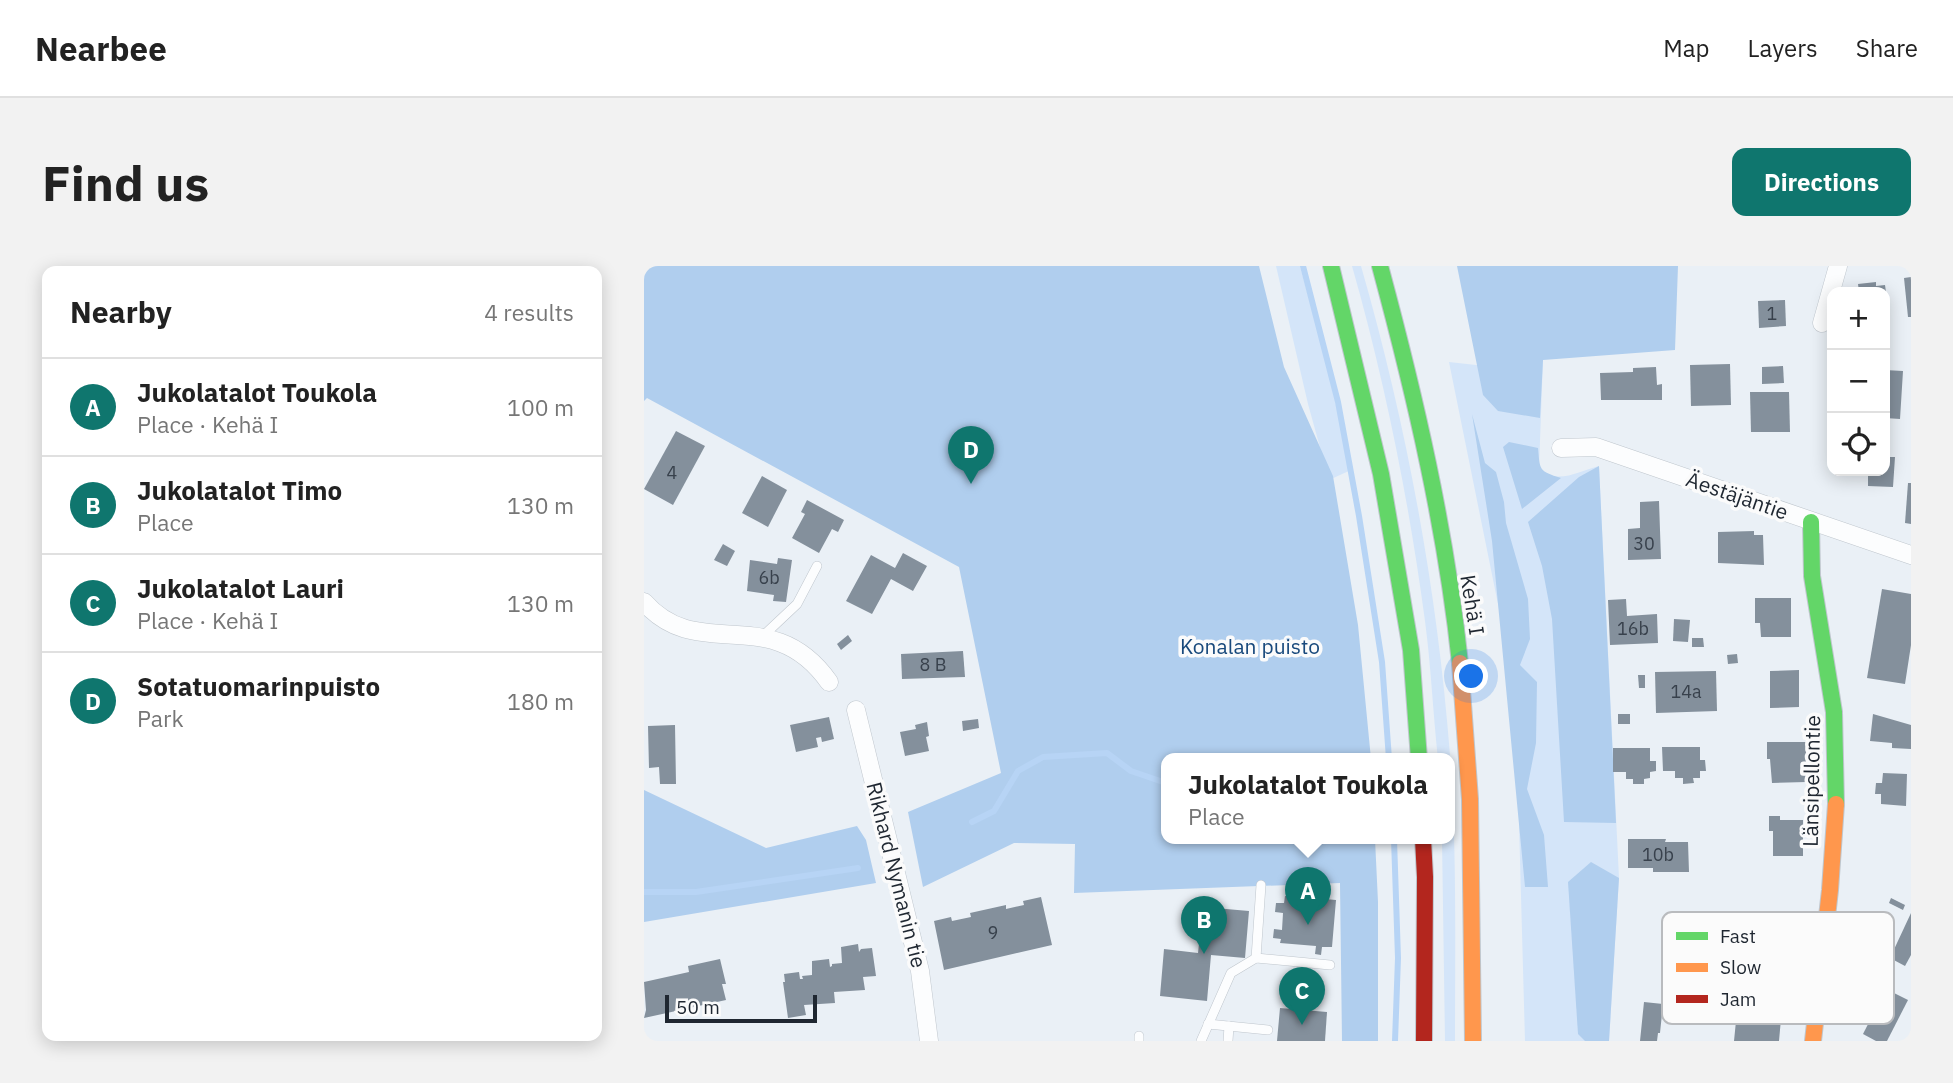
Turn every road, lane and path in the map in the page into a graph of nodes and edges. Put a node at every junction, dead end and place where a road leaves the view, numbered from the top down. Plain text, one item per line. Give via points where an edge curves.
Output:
1 (1331, 266) edge
2 (1380, 266) edge
3 (1838, 266) edge
4 (1822, 323) dead end
5 (1561, 448) dead end
6 (1811, 522) junction
7 (1911, 555) edge
8 (817, 566) dead end
9 (644, 602) edge
10 (763, 636) junction
11 (829, 682) dead end
12 (856, 710) dead end
13 (1419, 753) edge
14 (1423, 844) edge
15 (1261, 885) dead end
16 (1827, 912) edge
17 (1256, 958) junction
18 (1330, 965) dead end
19 (1208, 1024) junction
20 (1229, 1026) junction
21 (1268, 1030) dead end
22 (929, 1041) edge
23 (1201, 1041) edge
24 (1228, 1041) edge
25 (1424, 1041) edge
26 (1472, 1041) edge

1 - 13 main road via 1383,487 1411,650
2 - 26 main road, Kehä I via 1429,466 1459,654 1474,874
3 - 4 street
5 - 6 street, Äestäjäntie via 1596,447
6 - 7 street, Äestäjäntie
6 - 16 main road, Länsipellontie via 1814,587 1833,697 1836,791
8 - 10 lane via 797,604
9 - 10 street via 685,630
10 - 11 street via 799,651
12 - 22 street, Rikhard Nymanin tie via 920,971
14 - 25 main road
15 - 17 lane
17 - 18 lane
17 - 19 lane via 1231,973
19 - 20 lane
19 - 23 lane
20 - 21 lane
20 - 24 lane

